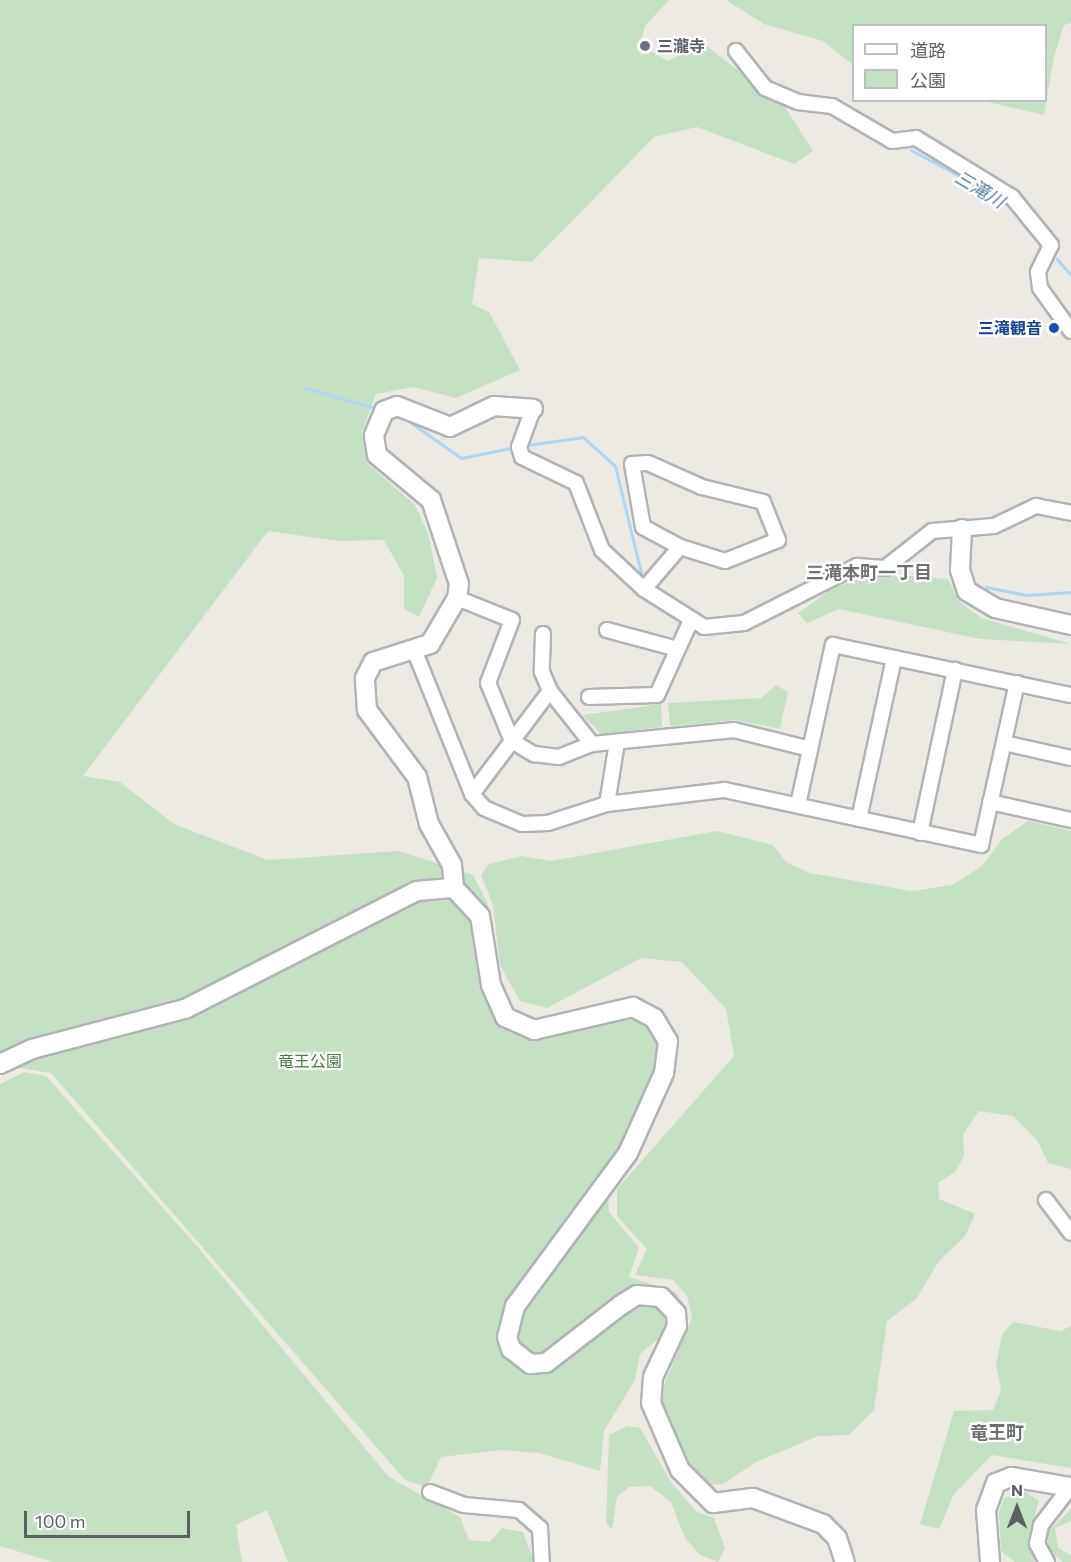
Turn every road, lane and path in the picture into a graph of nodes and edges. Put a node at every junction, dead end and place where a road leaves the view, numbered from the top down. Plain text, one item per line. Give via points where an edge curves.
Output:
1 (736, 51) dead end
2 (1071, 331) edge
3 (533, 409) joint
4 (1071, 513) edge
5 (962, 529) junction
6 (680, 547) junction
7 (644, 589) junction
8 (457, 598) junction
9 (691, 620) junction
10 (1071, 625) edge
11 (607, 630) dead end
12 (543, 634) dead end
13 (678, 649) junction
14 (415, 652) junction
15 (894, 658) junction
16 (955, 670) junction
17 (1017, 683) junction
18 (550, 691) junction
19 (1071, 695) edge
20 (589, 697) dead end
21 (512, 741) junction
22 (617, 742) junction
23 (1004, 743) junction
24 (592, 744) junction
25 (810, 750) junction
26 (1071, 758) edge
27 (472, 794) junction
28 (990, 802) junction
29 (607, 804) junction
30 (798, 805) junction
31 (859, 819) junction
32 (1071, 820) edge
33 (920, 833) junction
34 (454, 888) junction
35 (0, 1064) edge
36 (1046, 1200) dead end
37 (1071, 1233) edge
38 (1071, 1487) edge
39 (430, 1492) dead end
40 (542, 1562) edge
41 (845, 1562) edge
42 (990, 1562) edge
43 (1047, 1562) edge

1 - 2 street via 765,88 798,102 832,106 892,141 916,138 1012,197 1051,245 1038,272 1040,288
3 - 7 street via 519,447 522,456 576,483 602,550
3 - 8 street via 494,406 459,427 397,406 379,419 374,450 431,500 458,577
4 - 5 street via 1036,507 994,526
5 - 9 street via 932,531 885,568 857,566 744,623 704,627
5 - 10 street via 960,570 967,591 995,608
6 - 6 street via 643,527 632,465 648,463 702,488 763,502 778,540 725,561
6 - 7 street
7 - 9 street
8 - 14 street via 430,644
8 - 21 street via 512,621 488,683
9 - 13 street
11 - 13 street
12 - 18 street via 542,672
13 - 20 street via 657,695
14 - 27 street
14 - 34 street via 369,665 365,703 417,777 429,824 452,865
15 - 16 street
15 - 25 street via 833,645
15 - 31 street
16 - 17 street
16 - 33 street
17 - 19 street
17 - 23 street
18 - 21 street
18 - 24 street
21 - 24 street via 534,754 559,757
21 - 27 street
22 - 24 street
22 - 25 street via 734,730
22 - 29 street
23 - 26 street
23 - 28 street
25 - 30 street
27 - 29 street via 484,808 522,824 548,823
28 - 32 street
28 - 33 street via 981,845
29 - 30 street via 725,790
30 - 31 street
31 - 33 street
34 - 35 street via 417,891 185,1009 32,1049
34 - 41 street via 480,916 491,985 505,1017 534,1030 633,1007 654,1018 668,1041 664,1073 628,1153 515,1306 507,1337 511,1348 530,1364 546,1363 637,1295 661,1297 676,1313 677,1326 653,1377 651,1403 680,1470 713,1503 753,1498 823,1524 837,1538
36 - 37 street
38 - 42 street via 1011,1477 996,1484 987,1510
38 - 43 street via 1041,1525 1037,1544
39 - 40 street via 464,1504 519,1510 540,1528

